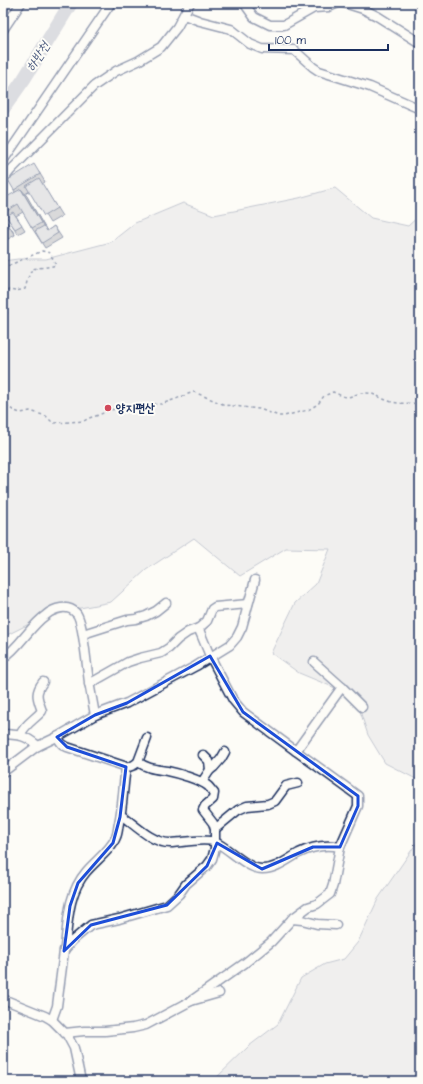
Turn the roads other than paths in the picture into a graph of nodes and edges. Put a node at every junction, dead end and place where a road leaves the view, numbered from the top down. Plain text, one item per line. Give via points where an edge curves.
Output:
1 (21, 3) edge
2 (111, 3) edge
3 (190, 3) edge
4 (244, 3) edge
5 (338, 3) edge
6 (344, 3) edge
7 (184, 15) junction
8 (3, 30) edge
9 (420, 43) edge
10 (420, 109) edge
11 (3, 161) edge
12 (3, 180) edge
13 (255, 580) dead end
14 (166, 603) dead end
15 (248, 604) junction
16 (199, 628) junction
17 (83, 634) junction
18 (210, 656) junction
19 (3, 658) edge
20 (314, 662) dead end
21 (43, 682) dead end
22 (89, 684) junction
23 (342, 687) junction
24 (362, 707) dead end
25 (95, 715) junction
26 (3, 734) edge
27 (20, 735) junction
28 (57, 737) junction
29 (147, 738) dead end
30 (38, 746) junction
31 (296, 751) junction
32 (225, 752) dead end
33 (203, 755) dead end
34 (138, 762) junction
35 (126, 768) junction
36 (210, 770) junction
37 (3, 772) edge
38 (202, 782) junction
39 (298, 783) dead end
40 (121, 815) junction
41 (215, 829) junction
42 (215, 842) junction
43 (340, 846) junction
44 (292, 919) junction
45 (336, 925) dead end
46 (64, 951) junction
47 (219, 993) dead end
48 (3, 999) edge
49 (191, 1001) junction
50 (52, 1020) junction
51 (65, 1033) junction
52 (81, 1081) edge

1 - 8 street
2 - 11 street
3 - 7 street
4 - 5 street via 254,17 270,25 284,25 314,8 329,7
6 - 9 street via 363,9
7 - 10 street via 231,29 250,44 262,49 294,50 319,71 370,87
7 - 12 street via 162,47 116,71 94,86
13 - 15 street
14 - 17 street via 146,616
15 - 16 street via 215,607 207,621
15 - 18 street via 237,637 230,645
16 - 18 street
16 - 22 street via 188,632 161,653 128,662
17 - 19 street via 76,612 66,608 55,609 34,625 10,654
17 - 22 street
18 - 25 street via 126,703
18 - 31 street via 233,700 243,712
20 - 23 street
21 - 27 street via 37,692 42,712 26,725
22 - 25 street
23 - 24 street
23 - 31 street
25 - 28 street
26 - 27 street
27 - 30 street
28 - 30 street
28 - 35 street via 67,747
29 - 34 street
30 - 37 street
31 - 43 street via 358,796 358,806
32 - 36 street
33 - 36 street via 209,761
34 - 35 street
34 - 38 street via 145,767
35 - 40 street
36 - 38 street
38 - 41 street via 214,793 213,800 203,810
39 - 41 street via 286,786 275,802 247,806 238,810
40 - 42 street via 160,842
40 - 46 street via 113,843 78,882 70,906
41 - 42 street
42 - 43 street via 262,870 313,847
42 - 46 street via 212,858 207,866 167,905 91,925
43 - 44 street via 330,894
44 - 45 street
44 - 49 street via 271,942
46 - 50 street via 57,1006
47 - 49 street
48 - 50 street
49 - 51 street via 146,1025
50 - 51 street
51 - 52 street via 74,1048

